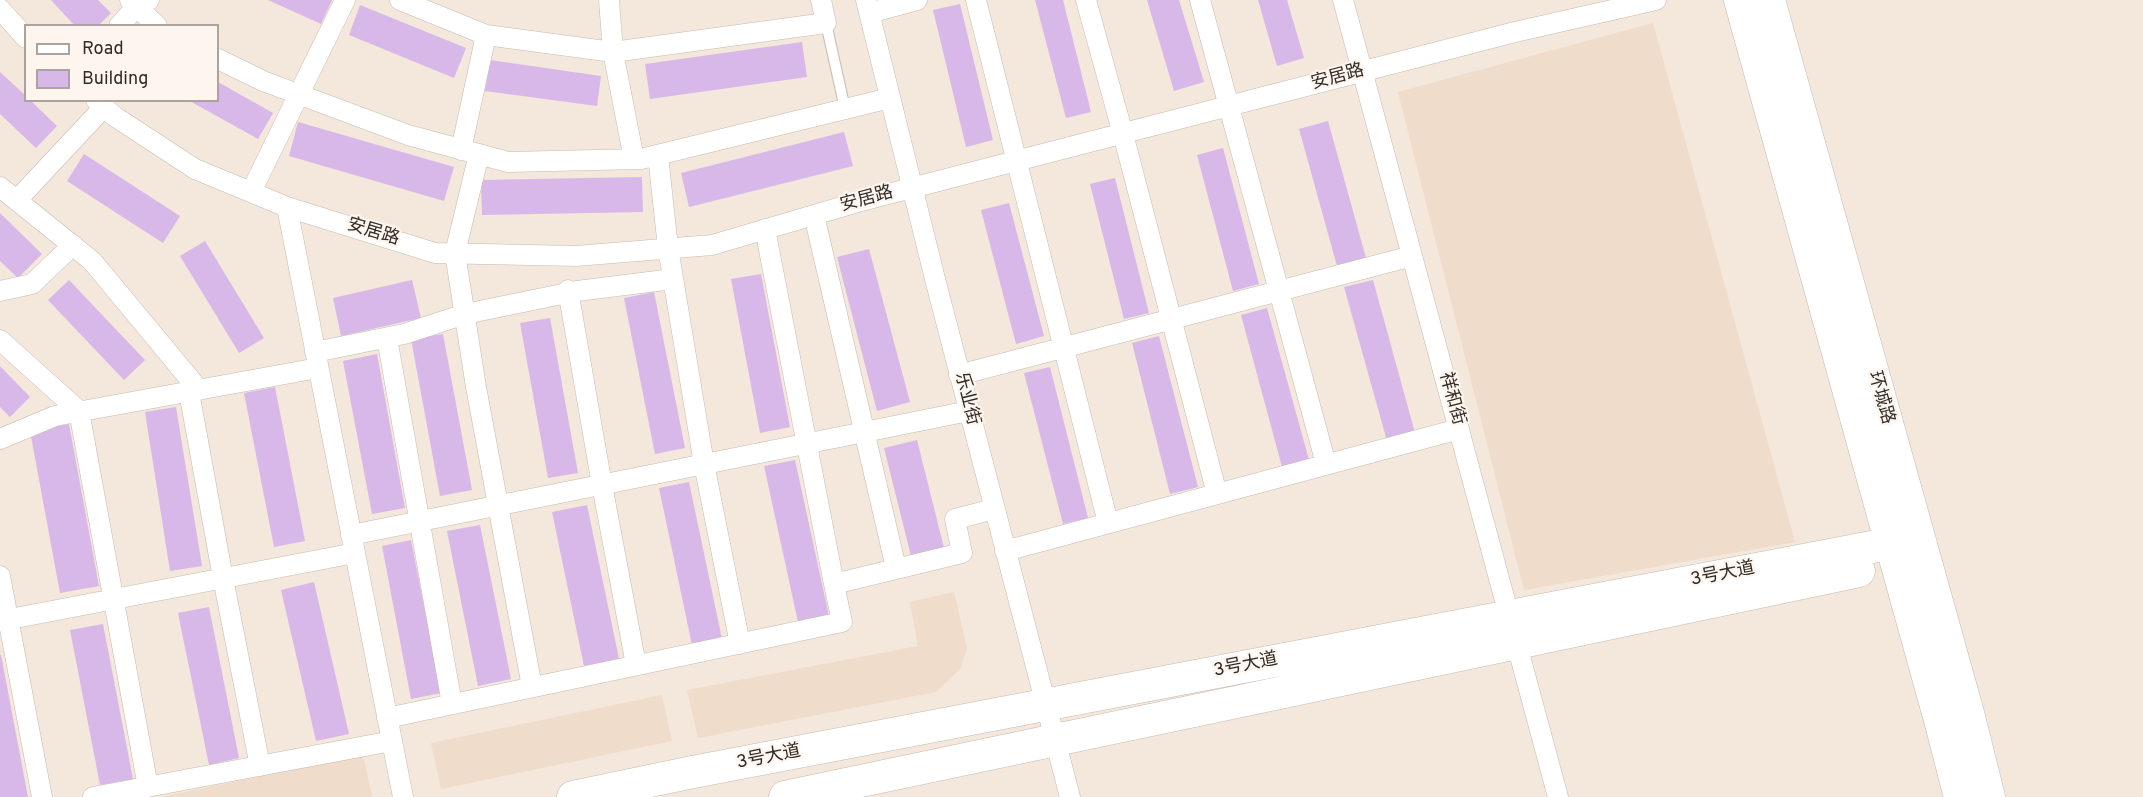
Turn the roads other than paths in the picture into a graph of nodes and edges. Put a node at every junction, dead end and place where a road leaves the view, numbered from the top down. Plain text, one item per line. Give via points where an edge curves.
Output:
1 (345, 0) edge
2 (400, 0) edge
3 (609, 0) edge
4 (821, 0) edge
5 (917, 0) edge
6 (976, 0) edge
7 (1086, 0) edge
8 (1200, 0) edge
9 (1343, 0) edge
10 (1656, 0) edge
11 (1740, 0) edge
12 (1770, 0) edge
13 (139, 2) edge
14 (868, 6) edge
15 (0, 10) edge
16 (826, 23) junction
17 (121, 24) edge
18 (156, 24) edge
19 (486, 35) junction
20 (24, 36) edge
21 (613, 52) junction
22 (219, 59) edge
23 (1363, 72) junction
24 (299, 95) junction
25 (890, 98) junction
26 (100, 104) edge
27 (1229, 106) junction
28 (845, 110) junction
29 (1123, 134) junction
30 (470, 152) junction
31 (658, 155) junction
32 (634, 159) junction
33 (1017, 161) junction
34 (0, 187) edge
35 (912, 188) junction
36 (251, 192) junction
37 (17, 200) junction
38 (287, 207) junction
39 (814, 215) junction
40 (765, 230) junction
41 (73, 246) junction
42 (668, 248) junction
43 (455, 253) junction
44 (1412, 256) junction
45 (673, 279) junction
46 (0, 291) edge
47 (1279, 291) junction
48 (568, 292) junction
49 (465, 314) junction
50 (1172, 319) junction
51 (387, 338) junction
52 (0, 340) edge
53 (1064, 348) junction
54 (317, 360) junction
55 (959, 375) junction
56 (194, 391) junction
57 (79, 411) junction
58 (969, 411) junction
59 (1459, 429) junction
60 (865, 432) junction
61 (0, 439) edge
62 (807, 443) junction
63 (704, 464) junction
64 (1326, 464) junction
65 (602, 484) junction
66 (1217, 494) junction
67 (498, 505) junction
68 (994, 509) junction
69 (420, 521) junction
70 (1108, 523) junction
71 (353, 544) junction
72 (1908, 550) junction
73 (1005, 551) junction
74 (896, 568) junction
75 (0, 576) edge
76 (223, 578) junction
77 (834, 584) junction
78 (114, 599) junction
79 (4, 620) edge
80 (1513, 630) junction
81 (740, 644) junction
82 (636, 665) junction
83 (532, 687) junction
84 (453, 704) junction
85 (1045, 705) junction
86 (387, 718) junction
87 (1056, 740) junction
88 (392, 741) junction
89 (260, 766) junction
90 (148, 787) junction
91 (42, 797) edge
92 (93, 797) edge
93 (403, 797) edge
94 (573, 797) edge
95 (785, 797) edge
96 (1070, 797) edge
97 (1558, 797) edge
98 (1960, 797) edge
99 (1989, 797) edge

1 - 24 street
2 - 19 street
3 - 21 street
4 - 16 street
5 - 14 street
6 - 33 street
7 - 29 street
8 - 27 street
9 - 23 street, 祥和街
10 - 23 street, 安居路
11 - 72 main road
12 - 72 main road, 环城路
13 - 17 street
13 - 18 street
14 - 25 street, 乐业街
15 - 20 street
16 - 21 street
16 - 28 lane
19 - 21 street
19 - 30 street
21 - 32 street
22 - 24 street
23 - 27 street, 安居路
23 - 44 street, 祥和街
24 - 30 street via 408,135
24 - 36 street
25 - 28 street
25 - 35 street, 乐业街
26 - 36 street, 安居路 via 195,170
26 - 37 street
27 - 29 street, 安居路
27 - 47 street
28 - 31 street
29 - 33 street, 安居路
29 - 50 street
30 - 32 street via 508,162
30 - 43 street
31 - 32 street
31 - 42 street
33 - 35 street, 安居路
33 - 53 street
34 - 37 street
35 - 39 street, 安居路
35 - 55 street, 乐业街
36 - 38 street, 安居路
37 - 41 street
38 - 43 street, 安居路 via 435,253
38 - 54 street
39 - 40 street, 安居路
39 - 60 street
40 - 42 street, 安居路 via 712,245
40 - 62 street
41 - 46 street via 32,284
41 - 56 street via 92,261
42 - 43 street, 安居路 via 576,256
42 - 45 street
43 - 49 street
44 - 47 street
44 - 59 street, 祥和街
45 - 48 street
45 - 63 street
47 - 50 street
47 - 64 street
48 - 49 street
48 - 65 street
49 - 51 street
49 - 67 street
50 - 53 street
50 - 66 street
51 - 54 street
51 - 69 street
52 - 57 street
53 - 55 street
53 - 70 street
54 - 56 street
54 - 71 street
55 - 58 street, 乐业街
56 - 57 street
56 - 76 street
57 - 61 street via 55,416
57 - 78 street
58 - 60 street
58 - 68 street, 乐业街
59 - 64 street
59 - 80 street, 祥和街
60 - 62 street
60 - 74 street
62 - 63 street
62 - 77 street
63 - 65 street
63 - 81 street
64 - 66 street
65 - 67 street
65 - 82 street
66 - 70 street
67 - 69 street
67 - 83 street
68 - 73 street, 乐业街
68 - 74 street via 955,519 962,553
69 - 71 street
69 - 84 street
70 - 73 street
71 - 76 street
71 - 86 street
72 - 80 main road, 3号大道
72 - 98 main road
72 - 99 main road, 环城路
73 - 85 street, 乐业街
74 - 77 street
75 - 79 street
76 - 78 street
76 - 89 street
77 - 81 street via 843,622
78 - 79 street
78 - 90 street
79 - 91 street
80 - 85 main road, 3号大道
80 - 87 main road, 3号大道
80 - 97 street, 祥和街
81 - 82 street
82 - 83 street
83 - 84 street
84 - 86 street
85 - 87 street, 乐业街
85 - 94 main road, 3号大道
86 - 88 street
87 - 95 main road, 3号大道
87 - 96 street, 乐业街
88 - 89 street
88 - 93 street
89 - 90 street
90 - 92 street

